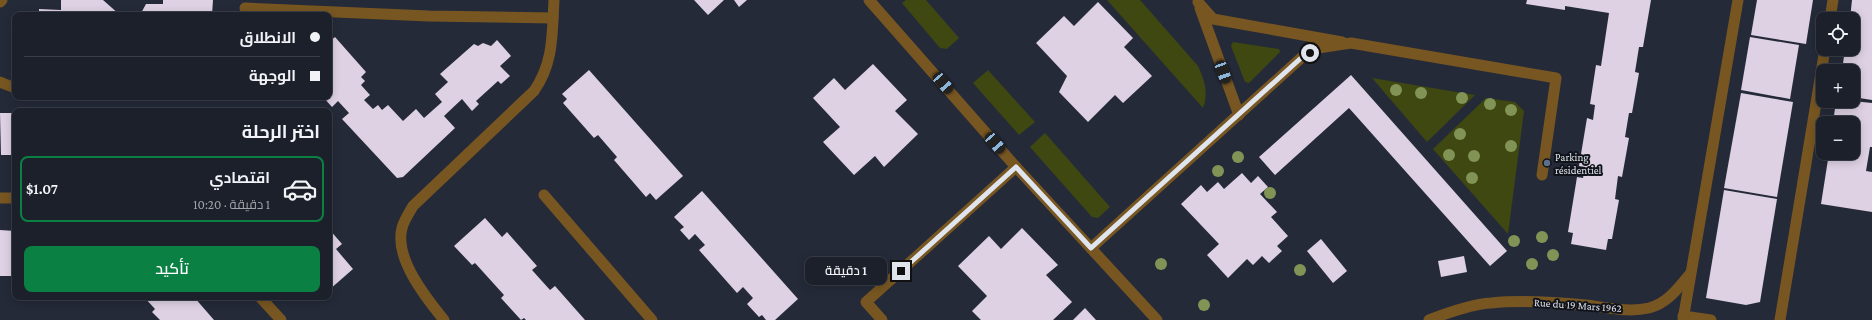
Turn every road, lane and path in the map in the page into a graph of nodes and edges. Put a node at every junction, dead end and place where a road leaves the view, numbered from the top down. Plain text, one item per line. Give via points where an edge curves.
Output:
1 (554, 0) edge
2 (869, 0) edge
3 (1738, 0) edge
4 (1833, 0) edge
5 (1197, 1) edge
6 (245, 8) edge
7 (1831, 12) edge
8 (553, 18) junction
9 (1351, 43) junction
10 (1824, 56) edge
11 (0, 82) edge
12 (12, 87) edge
13 (1239, 115) junction
14 (1016, 167) junction
15 (1542, 175) dead end
16 (544, 195) dead end
17 (0, 198) edge
18 (12, 198) edge
19 (1091, 248) junction
20 (1692, 272) junction
21 (263, 300) edge
22 (1683, 318) edge
23 (281, 320) edge
24 (444, 320) edge
25 (652, 320) edge
26 (882, 320) edge
27 (1156, 320) edge
28 (1429, 320) edge
29 (1710, 320) edge
30 (1780, 320) edge

1 - 8 street
2 - 14 street
3 - 20 street
4 - 7 street
5 - 9 street via 1213,19
5 - 13 street
6 - 8 street via 429,16
8 - 24 street via 547,67 534,91 413,206 402,228 401,244 410,271 426,298
9 - 13 street via 1318,48 1301,58
9 - 15 street via 1556,78
10 - 30 street
11 - 12 street
13 - 19 street
14 - 19 street
14 - 26 street via 866,302
16 - 25 street
17 - 18 street
19 - 27 street
20 - 22 street
20 - 28 street, Rue du 19 Mars 1962 via 1671,297 1649,308 1617,310 1540,301 1489,303
21 - 23 street
22 - 29 street

